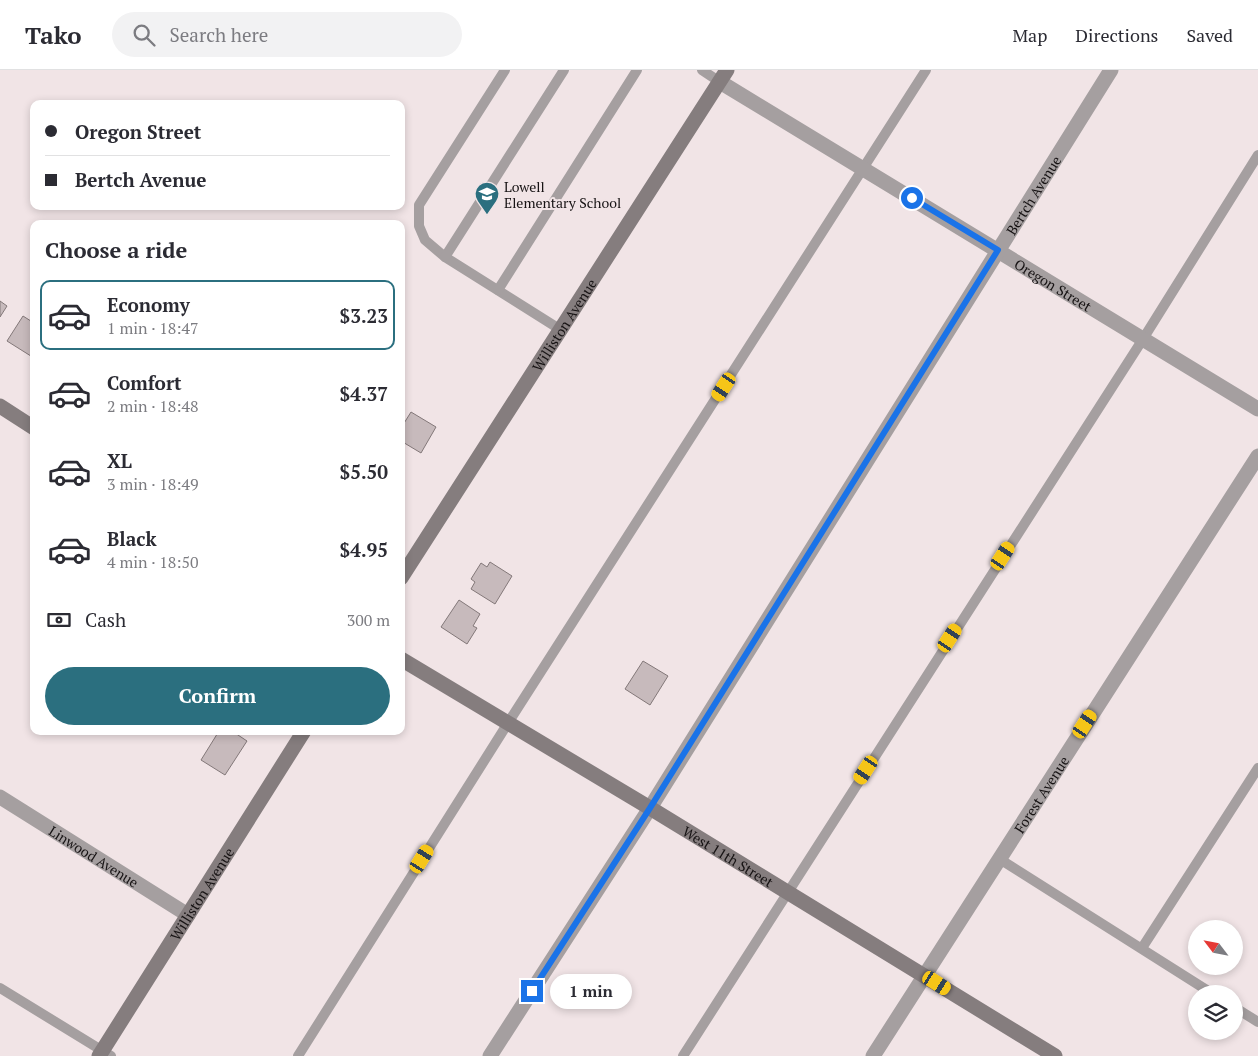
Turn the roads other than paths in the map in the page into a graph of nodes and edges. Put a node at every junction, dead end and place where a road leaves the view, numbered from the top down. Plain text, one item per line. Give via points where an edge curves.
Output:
1 (505, 70) edge
2 (564, 70) edge
3 (637, 70) edge
4 (702, 70) edge
5 (926, 70) edge
6 (1112, 70) edge
7 (724, 76) edge
8 (1258, 155) edge
9 (863, 168) junction
10 (998, 250) junction
11 (444, 257) junction
12 (498, 290) junction
13 (561, 330) junction
14 (1143, 339) junction
15 (0, 406) edge
16 (1258, 409) edge
17 (30, 425) edge
18 (1258, 456) edge
19 (405, 572) edge
20 (405, 661) edge
21 (508, 723) junction
22 (301, 735) edge
23 (1258, 768) edge
24 (0, 798) edge
25 (650, 808) junction
26 (998, 858) junction
27 (787, 891) junction
28 (188, 916) junction
29 (1142, 948) junction
30 (923, 974) junction
31 (1199, 985) edge
32 (0, 988) edge
33 (1243, 1013) edge
34 (1258, 1022) edge
35 (104, 1054) edge
36 (298, 1056) edge
37 (490, 1056) edge
38 (683, 1056) edge
39 (872, 1056) edge
40 (1056, 1056) edge

1 - 11 lane via 419,206 419,226 425,240
2 - 11 lane
3 - 12 lane
4 - 7 lane
5 - 9 lane
6 - 10 street, Bertch Avenue
7 - 9 street, Oregon Street
7 - 13 main road, Williston Avenue
8 - 14 lane
9 - 10 street, Oregon Street
9 - 21 lane
10 - 14 street, Oregon Street
10 - 25 street, Bertch Avenue
11 - 12 lane
12 - 13 lane
13 - 19 main road, Williston Avenue
14 - 16 street, Oregon Street
14 - 27 lane
15 - 17 main road
18 - 26 street, Forest Avenue
20 - 21 main road, West 11th Street
21 - 25 main road, West 11th Street
21 - 36 lane
22 - 28 main road, Williston Avenue
23 - 29 lane
24 - 28 street, Linwood Avenue
25 - 27 main road, West 11th Street
25 - 37 street, Bertch Avenue
26 - 29 lane
26 - 30 street, Forest Avenue
27 - 30 main road, West 11th Street
27 - 38 lane
28 - 35 main road, Williston Avenue
29 - 31 lane
30 - 39 street, Forest Avenue
30 - 40 main road, West 11th Street
32 - 35 lane
33 - 34 lane

